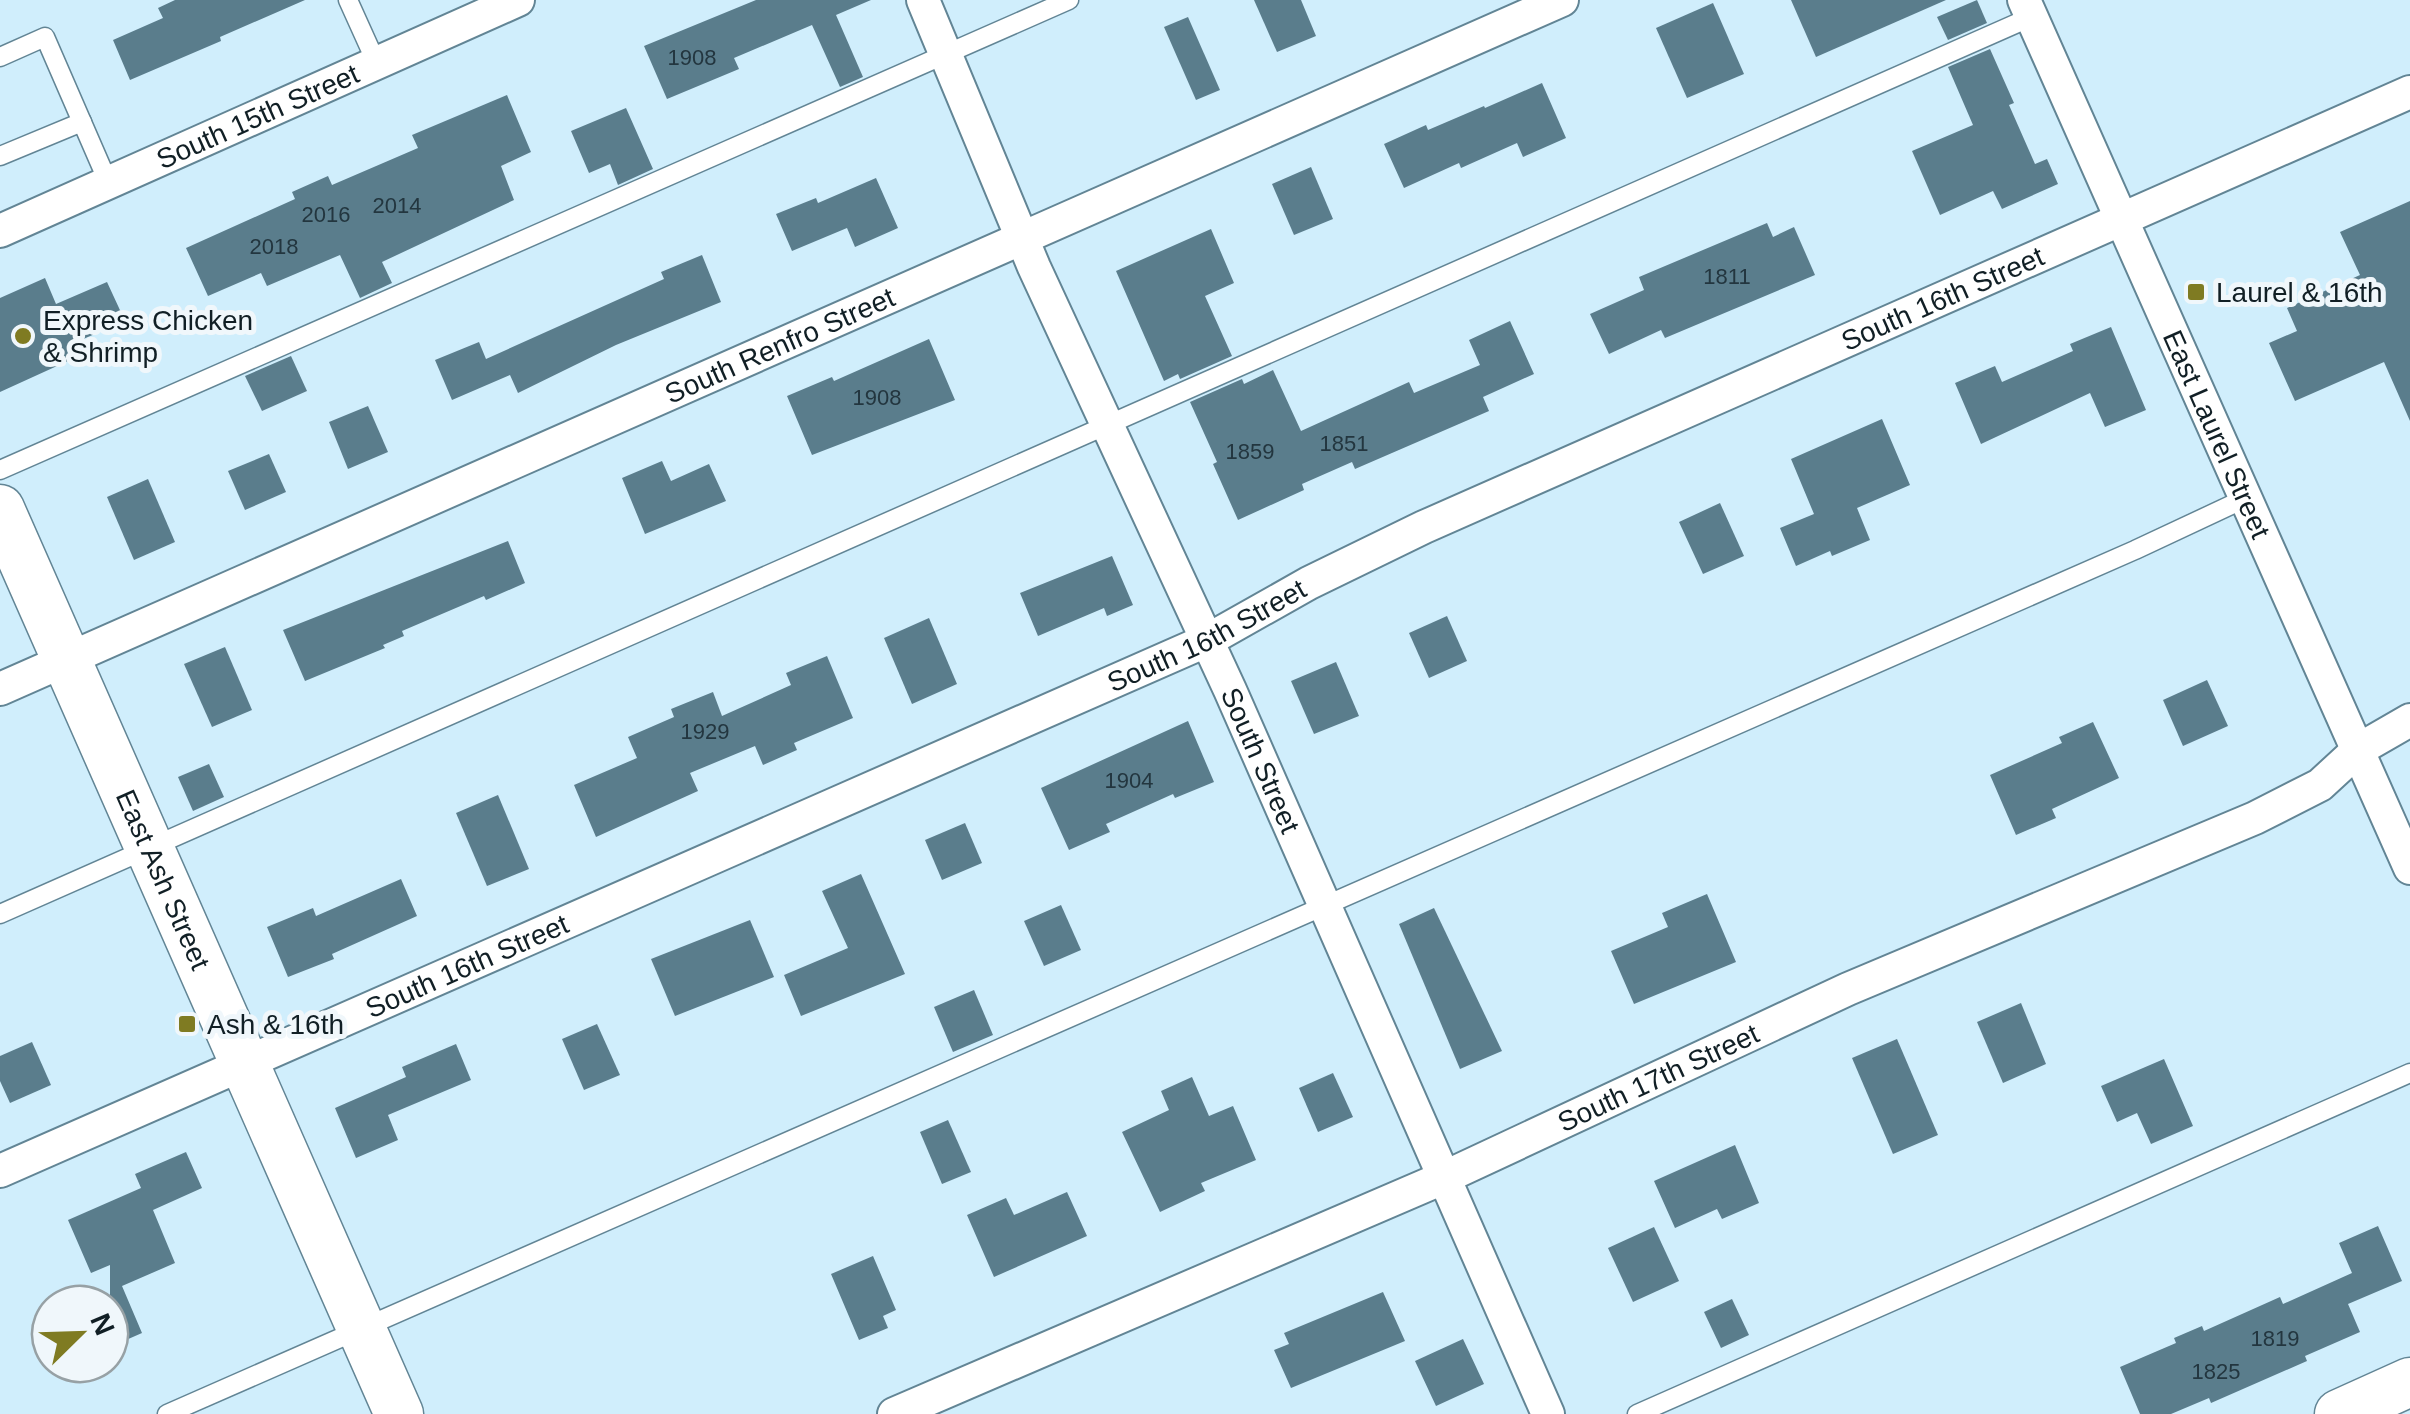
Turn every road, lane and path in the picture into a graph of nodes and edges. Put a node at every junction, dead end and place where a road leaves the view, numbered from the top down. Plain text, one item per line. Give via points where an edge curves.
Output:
1 (348, 0) edge
2 (518, 0) edge
3 (924, 0) edge
4 (1070, 0) edge
5 (1562, 0) edge
6 (2027, 8) edge
7 (946, 55) junction
8 (0, 57) edge
9 (376, 62) junction
10 (2410, 92) edge
11 (82, 122) junction
12 (0, 156) edge
13 (108, 182) junction
14 (2122, 220) junction
15 (0, 231) edge
16 (1022, 238) junction
17 (1107, 422) junction
18 (0, 470) edge
19 (2246, 498) junction
20 (0, 509) edge
21 (1208, 640) junction
22 (66, 660) junction
23 (0, 690) edge
24 (2410, 720) edge
25 (2358, 750) junction
26 (150, 847) junction
27 (2410, 868) edge
28 (1326, 906) junction
29 (0, 914) edge
30 (245, 1065) junction
31 (2410, 1073) edge
32 (0, 1171) edge
33 (1443, 1178) junction
34 (361, 1329) junction
35 (2410, 1382) edge
36 (167, 1414) edge
37 (399, 1414) edge
38 (894, 1414) edge
39 (1548, 1414) edge
40 (1636, 1414) edge
41 (2339, 1414) edge

1 - 9 lane
2 - 9 street, South 15th Street
3 - 7 street, South Street
4 - 7 lane
5 - 16 street, South Renfro Street
6 - 14 street, East Laurel Street
6 - 17 lane
7 - 16 street, South Street
7 - 18 lane
8 - 11 lane via 44,38
9 - 13 street, South 15th Street
10 - 14 street, South 16th Street
11 - 12 lane
11 - 13 lane
13 - 15 street, South 15th Street
14 - 19 street, East Laurel Street
14 - 21 street, South 16th Street via 1424,527
16 - 17 street, South Street
16 - 22 street, South Renfro Street
17 - 21 street, South Street
17 - 26 lane
19 - 25 street, East Laurel Street
19 - 28 lane
20 - 22 street, East Ash Street
21 - 28 street, South Street
21 - 30 street, South 16th Street
22 - 23 street, South Renfro Street
22 - 26 street, East Ash Street
24 - 25 street, South 17th Street
25 - 27 street, East Laurel Street
25 - 33 street, South 17th Street via 2326,780 2255,818 1848,989
26 - 29 lane
26 - 30 street, East Ash Street
28 - 33 street, South Street
28 - 34 lane
30 - 32 street, South 16th Street
30 - 34 street, East Ash Street
31 - 40 lane
33 - 38 street, South 17th Street
33 - 39 street, South Street
34 - 36 lane
34 - 37 street, East Ash Street
35 - 41 street

